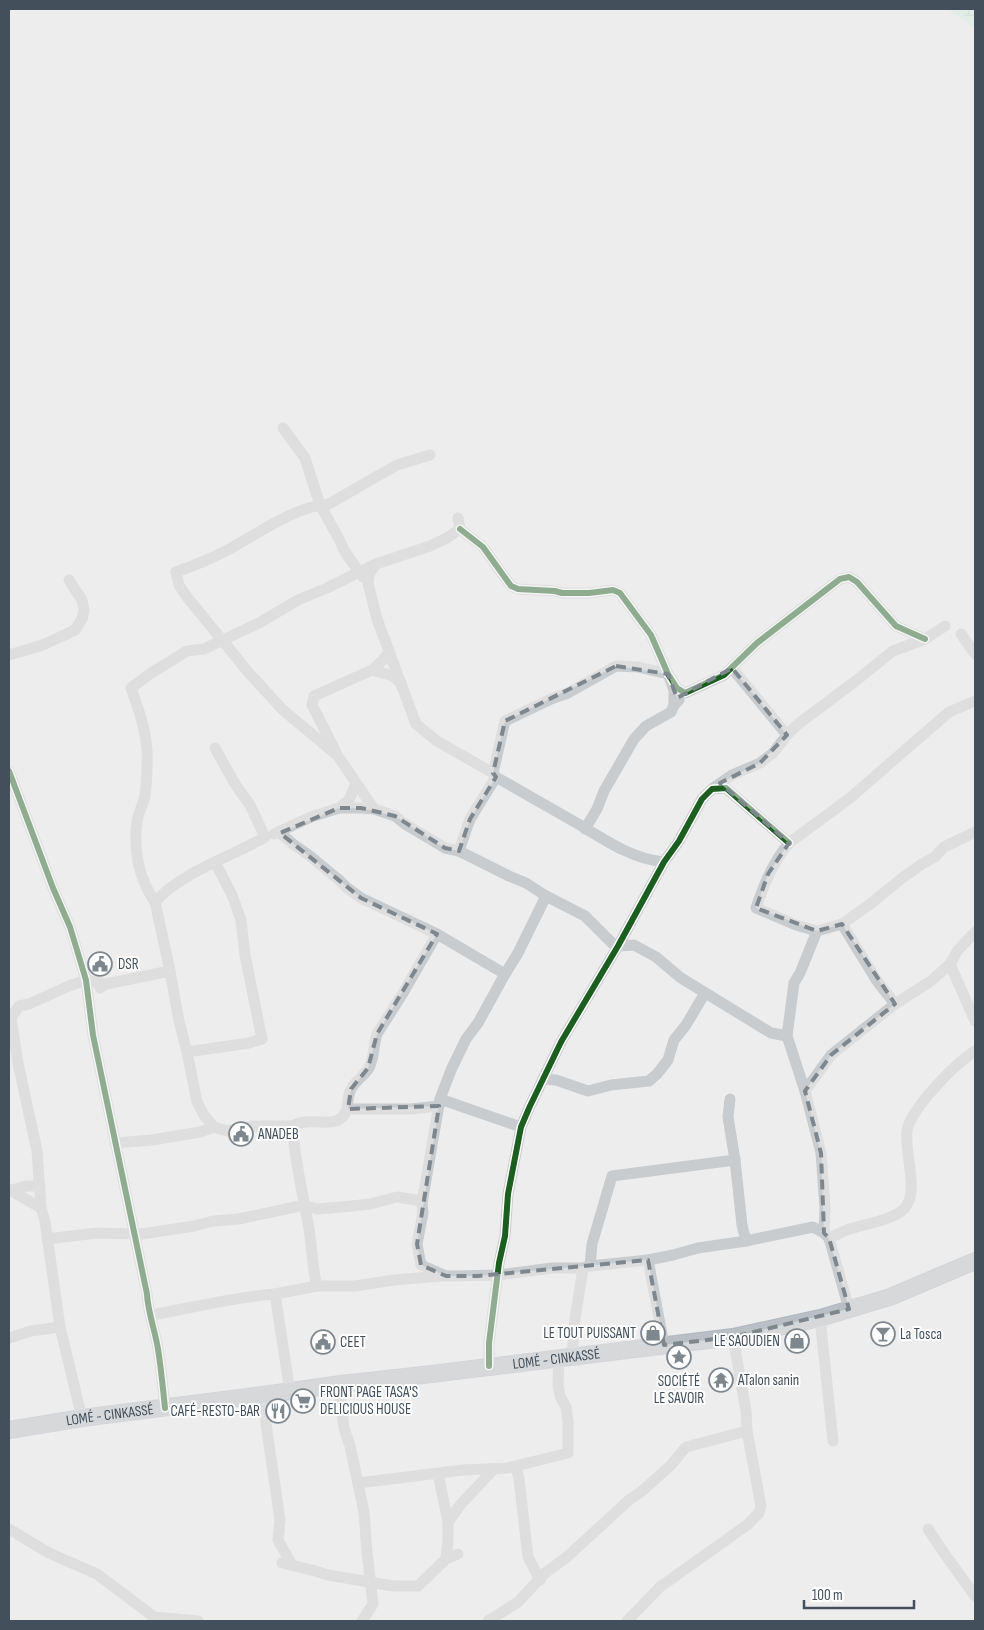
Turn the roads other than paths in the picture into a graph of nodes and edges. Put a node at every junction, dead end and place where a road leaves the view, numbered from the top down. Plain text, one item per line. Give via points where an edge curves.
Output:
1 (283, 428) dead end
2 (430, 455) dead end
3 (320, 505) junction
4 (376, 564) junction
5 (359, 572) junction
6 (69, 580) dead end
7 (368, 583) junction
8 (945, 626) dead end
9 (961, 634) dead end
10 (925, 639) junction
11 (222, 640) junction
12 (389, 652) junction
13 (975, 654) edge
14 (9, 655) edge
15 (732, 668) junction
16 (372, 670) junction
17 (668, 674) junction
18 (402, 684) junction
19 (685, 693) junction
20 (975, 701) edge
21 (674, 704) junction
22 (787, 735) junction
23 (215, 748) dead end
24 (338, 756) junction
25 (9, 771) edge
26 (495, 775) junction
27 (356, 784) junction
28 (712, 789) junction
29 (339, 808) junction
30 (374, 809) junction
31 (585, 829) junction
32 (280, 832) junction
33 (975, 832) edge
34 (265, 837) junction
35 (789, 842) junction
36 (459, 851) junction
37 (215, 862) junction
38 (664, 862) junction
39 (546, 896) junction
40 (155, 902) junction
41 (842, 924) junction
42 (817, 931) junction
43 (975, 932) edge
44 (437, 934) junction
45 (618, 946) junction
46 (950, 964) junction
47 (170, 971) junction
48 (505, 974) junction
49 (86, 980) junction
50 (106, 984) junction
51 (705, 993) junction
52 (88, 1000) junction
53 (895, 1004) junction
54 (975, 1021) edge
55 (787, 1036) junction
56 (975, 1051) edge
57 (187, 1052) junction
58 (543, 1079) junction
59 (805, 1091) junction
60 (730, 1098) dead end
61 (440, 1103) junction
62 (348, 1109) junction
63 (292, 1126) junction
64 (214, 1127) junction
65 (521, 1127) junction
66 (115, 1143) junction
67 (735, 1160) junction
68 (40, 1186) junction
69 (10, 1190) edge
70 (422, 1203) junction
71 (304, 1205) junction
72 (41, 1208) junction
73 (134, 1234) junction
74 (827, 1236) junction
75 (48, 1239) junction
76 (746, 1241) junction
77 (648, 1260) junction
78 (975, 1261) edge
79 (587, 1267) junction
80 (498, 1275) junction
81 (446, 1276) junction
82 (316, 1286) junction
83 (275, 1294) junction
84 (849, 1309) junction
85 (151, 1315) junction
86 (820, 1318) junction
87 (60, 1327) junction
88 (733, 1337) junction
89 (9, 1338) edge
90 (664, 1345) junction
91 (566, 1357) junction
92 (489, 1366) junction
93 (341, 1384) junction
94 (290, 1392) junction
95 (263, 1395) junction
96 (165, 1408) junction
97 (82, 1418) junction
98 (9, 1430) edge
99 (747, 1431) junction
100 (833, 1441) dead end
101 (516, 1466) junction
102 (493, 1470) junction
103 (438, 1474) junction
104 (358, 1483) junction
105 (448, 1522) junction
106 (9, 1529) edge
107 (928, 1529) dead end
108 (458, 1554) dead end
109 (446, 1559) junction
110 (540, 1580) junction
111 (370, 1581) junction
112 (975, 1594) edge
113 (198, 1621) edge
114 (362, 1621) edge
115 (488, 1621) edge
116 (628, 1621) edge

1 - 3 street via 305,458
2 - 3 street via 397,465 327,506
3 - 5 street
3 - 11 street via 260,530 226,550 176,572 187,597
4 - 5 street
4 - 7 street
4 - 17 street via 447,538 459,523 483,547 511,586 518,590 562,593 613,590 620,593 651,635
5 - 7 street
5 - 11 street
6 - 14 street via 82,600 84,610 76,630 43,645
7 - 12 street
8 - 10 street
9 - 13 street
10 - 15 street via 896,626 849,577 840,579 757,643
10 - 22 street via 893,651
11 - 24 street via 283,710
11 - 40 street via 187,651 131,688 146,736 148,766 145,796 137,822 136,859
12 - 16 street
12 - 18 street
15 - 19 street
15 - 22 street
16 - 18 street via 393,676
16 - 24 street via 314,696 312,705
17 - 19 street via 677,688
17 - 21 street via 674,690
17 - 26 street via 616,666 568,693 505,721
18 - 26 street via 416,724 436,741
19 - 21 street
20 - 35 street via 949,712 850,798
21 - 31 street via 671,712 646,726 634,739
22 - 28 street via 760,763 732,775
23 - 34 street
24 - 27 street
25 - 49 street via 70,927
26 - 31 street
26 - 36 street via 470,819
27 - 29 street via 348,800
27 - 30 street
28 - 35 street via 726,788
28 - 38 street via 702,799
29 - 30 street
29 - 32 street
30 - 36 street via 395,816 445,848
31 - 38 street via 631,853
32 - 34 street
32 - 44 street via 361,898
33 - 41 street via 944,847 935,858 922,864
34 - 37 street
35 - 42 street via 768,874 756,908
36 - 39 street
37 - 40 street
37 - 57 street via 241,920 262,1039
38 - 45 street
39 - 45 street via 585,916
39 - 48 street
40 - 47 street
41 - 42 street
41 - 53 street
42 - 55 street via 794,983
43 - 46 street
44 - 48 street
44 - 62 street via 377,1034 368,1068 351,1089
45 - 51 street via 634,945
45 - 58 street
46 - 53 street via 931,981
46 - 54 street
47 - 50 street
47 - 57 street
48 - 61 street via 466,1039
49 - 50 street
49 - 52 street
49 - 68 street via 19,1006 11,1018 37,1150
50 - 52 street
51 - 55 street via 771,1033
51 - 58 street via 674,1040 668,1060 649,1081 588,1090
52 - 66 street
53 - 59 street via 831,1055
55 - 59 street
56 - 74 street via 938,1084 918,1107 909,1125 907,1155 911,1190 904,1209
57 - 64 street via 198,1102
58 - 65 street
59 - 74 street via 820,1154
60 - 67 street via 728,1117
61 - 62 street via 411,1109
61 - 65 street
61 - 70 street
62 - 63 street via 340,1119 332,1122 300,1122
63 - 64 street via 254,1126 227,1131
63 - 71 street
64 - 66 street via 152,1140
65 - 80 street via 508,1194
66 - 73 street
67 - 76 street
67 - 79 street via 612,1176
68 - 69 street
68 - 72 street
69 - 72 street
70 - 71 street via 397,1197 352,1206 317,1209
70 - 81 street via 417,1244 421,1265
71 - 73 street
71 - 82 street
72 - 75 street
73 - 75 street via 96,1233
73 - 85 street
74 - 76 street via 813,1227
74 - 84 street
75 - 87 street
76 - 77 street
77 - 79 street
77 - 90 street
78 - 84 highway, LOMÉ - CINKASSÉ via 890,1297
79 - 80 street
79 - 91 street
80 - 81 street
80 - 92 street
81 - 82 street via 355,1286
82 - 83 street
83 - 85 street
83 - 94 street
84 - 86 highway, LOMÉ - CINKASSÉ
85 - 96 street
86 - 88 highway, LOMÉ - CINKASSÉ
86 - 100 street
87 - 89 street
87 - 97 street
88 - 90 highway, LOMÉ - CINKASSÉ
88 - 99 street
90 - 91 highway, LOMÉ - CINKASSÉ
91 - 92 highway, LOMÉ - CINKASSÉ
91 - 101 street via 558,1385 566,1407 568,1453
92 - 93 highway, LOMÉ - CINKASSÉ
93 - 94 highway, LOMÉ - CINKASSÉ
93 - 104 street via 344,1428
94 - 95 highway, LOMÉ - CINKASSÉ
95 - 96 highway, LOMÉ - CINKASSÉ
95 - 111 street via 280,1520 278,1540 287,1564 328,1575
96 - 97 highway, LOMÉ - CINKASSÉ
97 - 98 highway, LOMÉ - CINKASSÉ
99 - 110 street via 686,1447 641,1492
99 - 116 street via 761,1506 759,1513 660,1587
101 - 102 street
101 - 110 street via 528,1557
102 - 103 street
102 - 105 street
103 - 104 street
103 - 105 street
104 - 111 street
105 - 109 street
106 - 113 street via 49,1553 97,1574 154,1617
107 - 112 street
108 - 109 street
109 - 111 street via 418,1586 393,1586
110 - 115 street via 518,1602
111 - 114 street via 374,1604

